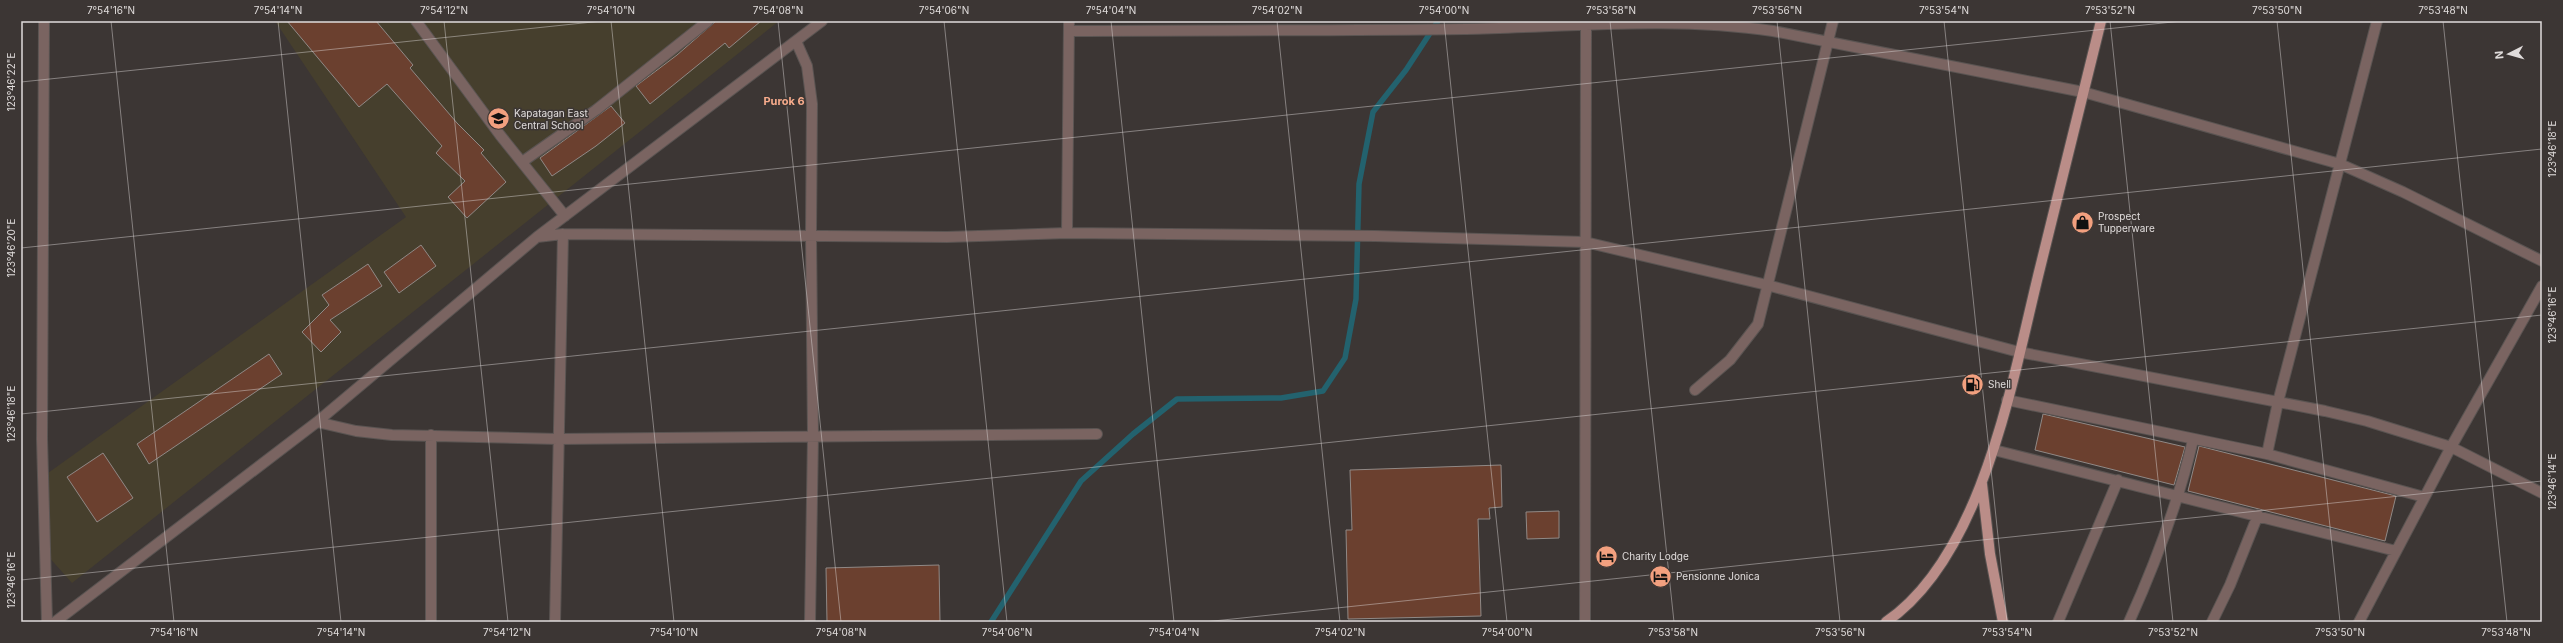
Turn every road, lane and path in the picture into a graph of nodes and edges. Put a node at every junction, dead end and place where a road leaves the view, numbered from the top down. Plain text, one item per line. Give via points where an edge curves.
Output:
1 (44, 21) edge
2 (416, 21) edge
3 (708, 21) edge
4 (822, 21) edge
5 (1833, 21) edge
6 (2101, 21) edge
7 (2377, 21) edge
8 (1586, 22) edge
9 (1327, 25) edge
10 (1069, 26) edge
11 (796, 41) junction
12 (1827, 41) junction
13 (2083, 92) junction
14 (522, 162) junction
15 (2340, 164) junction
16 (565, 216) junction
17 (1067, 233) junction
18 (563, 234) junction
19 (810, 234) junction
20 (537, 237) junction
21 (1585, 242) junction
22 (2542, 261) edge
23 (1767, 285) junction
24 (2542, 286) edge
25 (2019, 352) junction
26 (1695, 390) dead end
27 (2007, 400) junction
28 (2278, 402) junction
29 (317, 422) junction
30 (1096, 434) dead end
31 (431, 435) junction
32 (813, 436) junction
33 (558, 439) junction
34 (2193, 440) junction
35 (2450, 447) junction
36 (1994, 450) junction
37 (2267, 454) junction
38 (2118, 480) junction
39 (1982, 484) junction
40 (2542, 493) edge
41 (2180, 494) junction
42 (2424, 497) junction
43 (2258, 515) junction
44 (2396, 551) junction
45 (48, 622) edge
46 (55, 622) edge
47 (431, 622) edge
48 (555, 622) edge
49 (810, 622) edge
50 (1585, 622) edge
51 (1886, 622) edge
52 (2003, 622) edge
53 (2058, 622) edge
54 (2129, 622) edge
55 (2212, 622) edge
56 (2359, 622) edge

1 - 45 street via 42,439
2 - 14 street
3 - 14 street via 596,110
4 - 11 street
5 - 12 street
6 - 13 main road
7 - 15 street
8 - 9 street via 1466,29 1390,29
8 - 12 street via 1744,27
8 - 21 street
9 - 10 street
10 - 17 street
11 - 16 street
11 - 19 street via 811,81
12 - 13 street
12 - 23 street
13 - 15 street
13 - 25 main road
14 - 16 street
15 - 22 street via 2403,192
15 - 28 street
16 - 20 street
17 - 19 street via 947,237
17 - 21 street via 1375,236
18 - 19 street
18 - 20 street
18 - 33 street
19 - 32 street
20 - 29 street
21 - 23 street
21 - 50 street
23 - 25 street
23 - 26 street via 1764,308 1751,336 1730,360
24 - 35 street
25 - 27 main road
25 - 28 street
27 - 34 street
27 - 36 main road
28 - 35 street via 2367,421
28 - 37 street
29 - 31 street via 356,431 392,435
29 - 46 street
30 - 32 street
31 - 33 street
31 - 47 street
32 - 33 street
32 - 49 street
33 - 48 street
34 - 37 street
34 - 41 street
35 - 40 street
35 - 42 street
36 - 38 street
36 - 39 main road
37 - 42 street
38 - 41 street
38 - 53 street
39 - 51 main road via 1942,560 1922,589
39 - 52 main road via 1990,554
41 - 43 street
41 - 54 street
42 - 44 street
43 - 44 street
43 - 55 street
44 - 56 street

